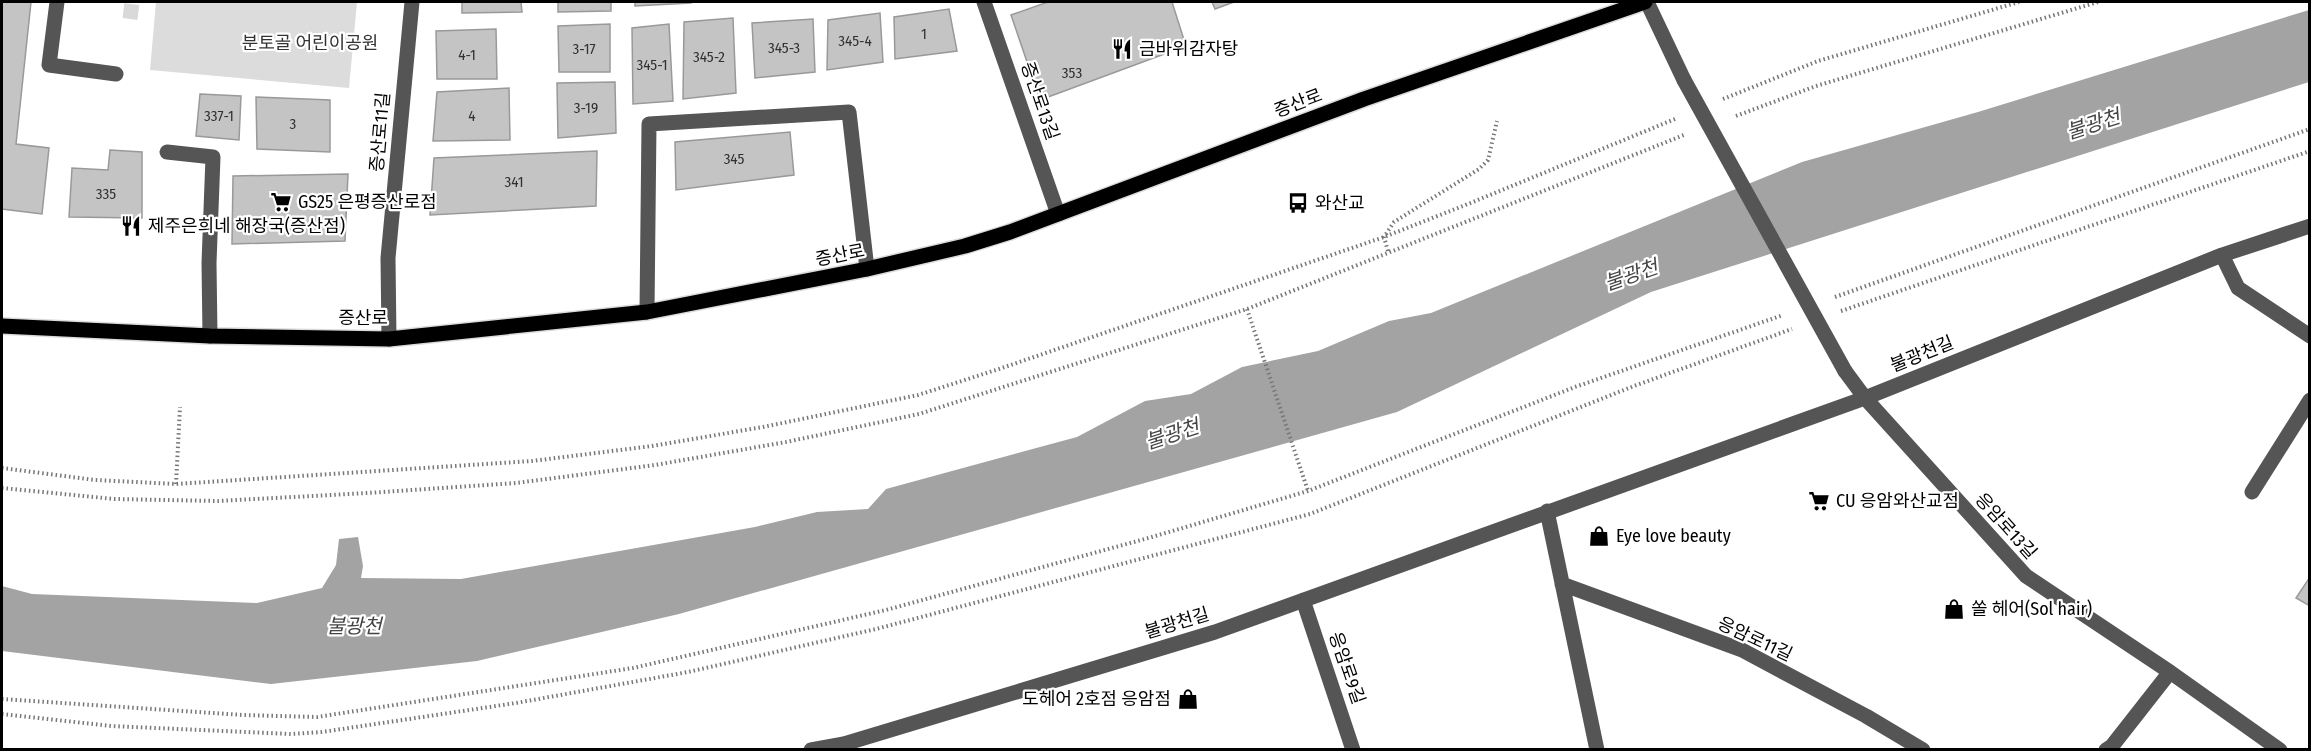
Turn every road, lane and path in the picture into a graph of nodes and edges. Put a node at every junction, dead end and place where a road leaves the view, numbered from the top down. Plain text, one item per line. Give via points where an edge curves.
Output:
1 (57, 2) edge
2 (412, 2) edge
3 (984, 2) edge
4 (1646, 2) edge
5 (2019, 2) edge
6 (2098, 2) edge
7 (116, 74) dead end
8 (1720, 100) dead end
9 (1676, 118) dead end
10 (1727, 119) dead end
11 (1497, 121) dead end
12 (2310, 129) edge
13 (1694, 131) dead end
14 (2310, 151) edge
15 (167, 152) dead end
16 (1058, 214) junction
17 (2310, 226) edge
18 (1384, 237) junction
19 (1388, 251) junction
20 (2222, 255) junction
21 (867, 269) junction
22 (1827, 300) dead end
23 (1247, 309) junction
24 (647, 312) junction
25 (1793, 312) dead end
26 (1835, 313) dead end
27 (2, 326) edge
28 (1802, 326) dead end
29 (210, 336) junction
30 (2310, 336) edge
31 (389, 339) junction
32 (1864, 398) junction
33 (2310, 400) edge
34 (180, 406) dead end
35 (2, 468) edge
36 (176, 484) junction
37 (2, 488) edge
38 (1308, 491) junction
39 (2252, 492) dead end
40 (1547, 511) junction
41 (1562, 584) junction
42 (1303, 600) junction
43 (2170, 672) junction
44 (2, 699) edge
45 (2, 714) edge
46 (2276, 748) edge
47 (811, 750) edge
48 (1353, 750) edge
49 (1597, 750) edge
50 (1923, 750) edge
51 (2106, 750) edge

1 - 7 street via 49,65
2 - 31 street, 증산로11길 via 388,258
3 - 16 street, 증산로13길
4 - 16 main road, 증산로 via 1364,99
4 - 32 street, 응암로13길, bridge via 1684,80 1845,371
5 - 8 path via 1818,61
6 - 10 path via 1816,86
9 - 18 path
11 - 18 path via 1488,160 1394,222
12 - 22 path
13 - 19 path
14 - 26 path
15 - 29 street via 213,157
16 - 21 main road, 증산로 via 965,246
17 - 20 street, 불광천길
18 - 19 path
18 - 36 path via 918,395 763,427 532,461
19 - 23 path
20 - 30 street via 2238,288
20 - 32 street, 불광천길
21 - 24 main road, 증산로
21 - 24 street via 849,112 649,124
23 - 37 path via 919,414 655,465 516,483 218,501 114,499
23 - 38 path
24 - 31 main road, 증산로
25 - 38 path via 1575,387
27 - 29 main road, 증산로
28 - 45 path via 1634,386 1310,514 876,629 688,672 516,703 291,734 111,726
29 - 31 main road, 증산로
32 - 40 street, 불광천길
32 - 43 street, 응암로13길 via 2026,576
33 - 39 street
34 - 36 path
35 - 36 path via 95,480
38 - 44 path via 886,610 633,668 316,717
40 - 41 street
40 - 42 street, 불광천길
41 - 49 street
41 - 50 street, 응암로11길 via 1742,650
42 - 47 street, 불광천길 via 1204,635 844,744
42 - 48 street, 응암로9길
43 - 46 street, 응암로13길
43 - 51 street

